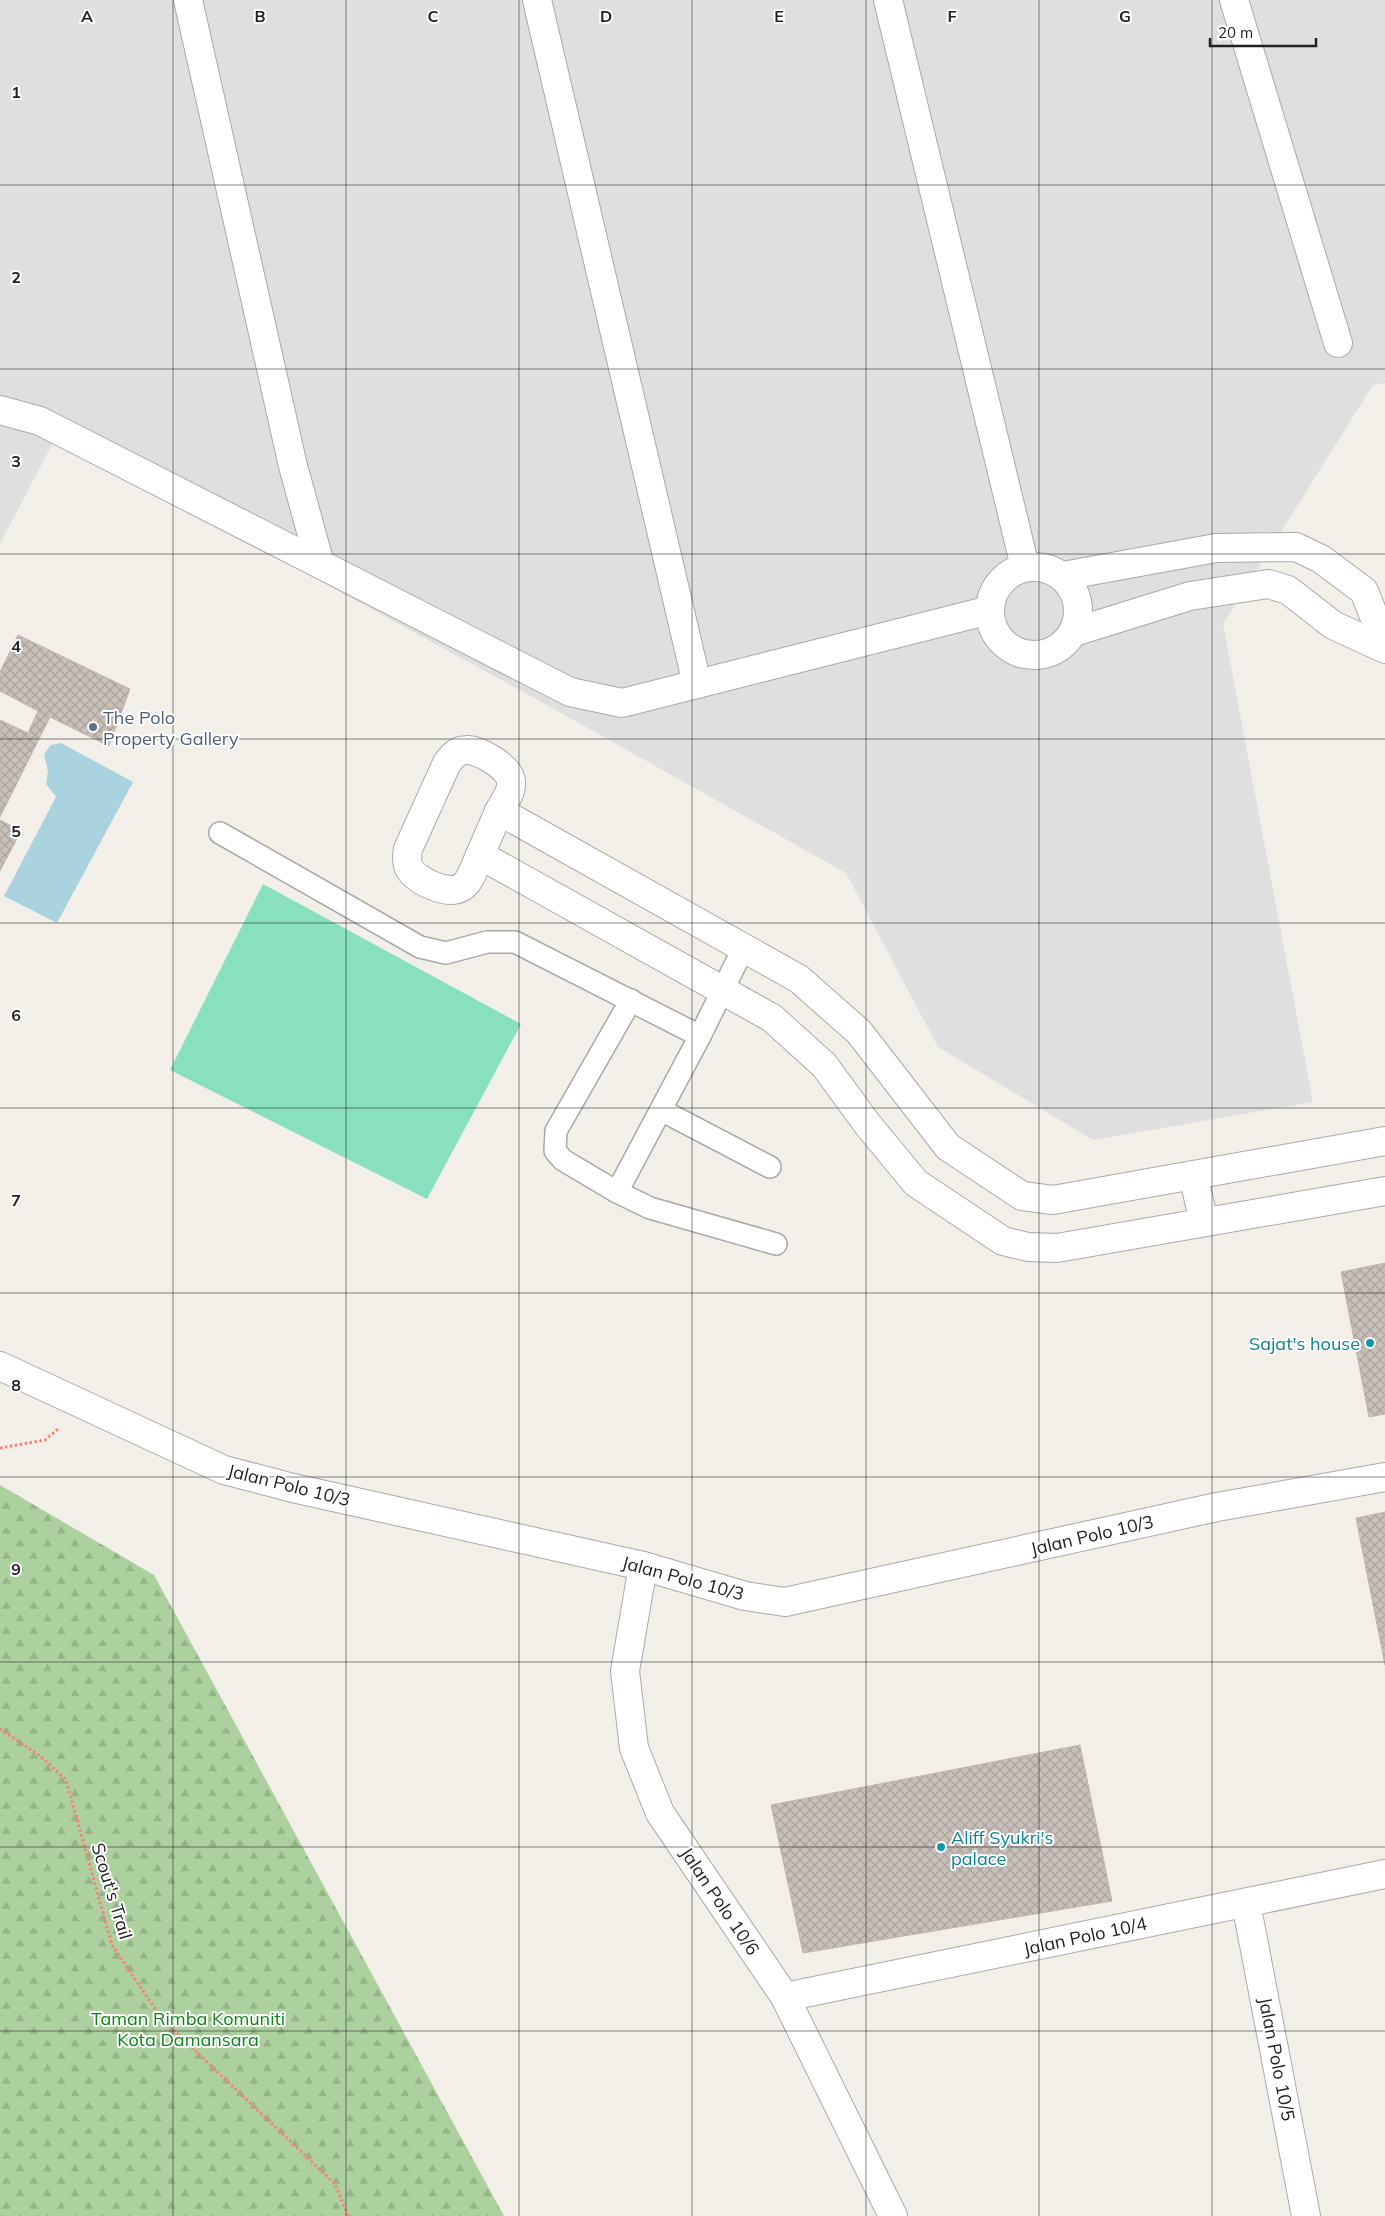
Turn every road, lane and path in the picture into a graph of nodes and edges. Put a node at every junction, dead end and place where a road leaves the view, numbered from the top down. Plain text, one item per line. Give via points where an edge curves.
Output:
1 (188, 0) edge
2 (537, 0) edge
3 (888, 0) edge
4 (1234, 0) edge
5 (1338, 343) dead end
6 (0, 410) edge
7 (320, 564) junction
8 (1025, 567) junction
9 (1062, 576) junction
10 (990, 610) junction
11 (1074, 632) junction
12 (1385, 644) edge
13 (1385, 649) edge
14 (697, 684) junction
15 (499, 811) junction
16 (220, 833) dead end
17 (480, 855) junction
18 (744, 947) junction
19 (722, 990) junction
20 (631, 1000) junction
21 (700, 1036) junction
22 (661, 1110) junction
23 (1385, 1141) edge
24 (770, 1166) dead end
25 (1193, 1175) junction
26 (1385, 1191) edge
27 (617, 1192) junction
28 (1204, 1222) junction
29 (776, 1244) dead end
30 (0, 1366) edge
31 (85, 1406) junction
32 (0, 1448) edge
33 (1385, 1477) edge
34 (643, 1566) junction
35 (0, 1729) edge
36 (1385, 1874) edge
37 (1246, 1903) junction
38 (785, 1997) junction
39 (348, 2216) edge
40 (893, 2216) edge
41 (1306, 2216) edge

1 - 7 street via 292,466
2 - 14 street
3 - 8 street
4 - 5 street
6 - 7 street via 40,422
7 - 14 street via 570,692 622,702
8 - 9 street via 1045,568
8 - 10 street via 1007,575 994,591
9 - 11 street via 1075,592 1079,612
9 - 12 street via 1216,548 1296,547 1321,559 1364,591
10 - 11 street via 994,630 1006,646 1024,655 1044,655 1061,647
10 - 14 street
11 - 13 street via 1190,596 1268,584 1288,590 1333,625
15 - 17 street
15 - 17 street via 512,783 508,772 477,752 465,750 455,754 447,763 406,860 418,877 451,891 462,887 469,879
15 - 18 street
16 - 20 lane via 420,948 446,953 487,942 515,942
17 - 19 street
18 - 19 lane
18 - 25 street via 800,978 859,1032 948,1147 1022,1196 1053,1200
19 - 21 lane
19 - 28 street via 772,1018 824,1065 916,1184 1003,1241 1028,1247 1057,1248
20 - 21 lane
20 - 27 lane via 556,1131 555,1151 563,1160
21 - 22 lane
22 - 24 lane
22 - 27 lane
23 - 25 street
25 - 28 street
26 - 28 street
27 - 29 lane via 650,1208
30 - 31 street, Jalan Polo 10/3
31 - 32 path via 45,1440
31 - 34 street, Jalan Polo 10/3 via 224,1470
33 - 34 street, Jalan Polo 10/3 via 1217,1507 785,1602 745,1596
34 - 38 street, Jalan Polo 10/6 via 625,1671 634,1748 660,1813
35 - 39 path, Scout's Trail via 39,1755 66,1780 112,1945 162,2019 335,2184
36 - 37 street, Jalan Polo 10/4
37 - 38 street, Jalan Polo 10/4
37 - 41 street, Jalan Polo 10/5
38 - 40 street, Jalan Polo 10/6

